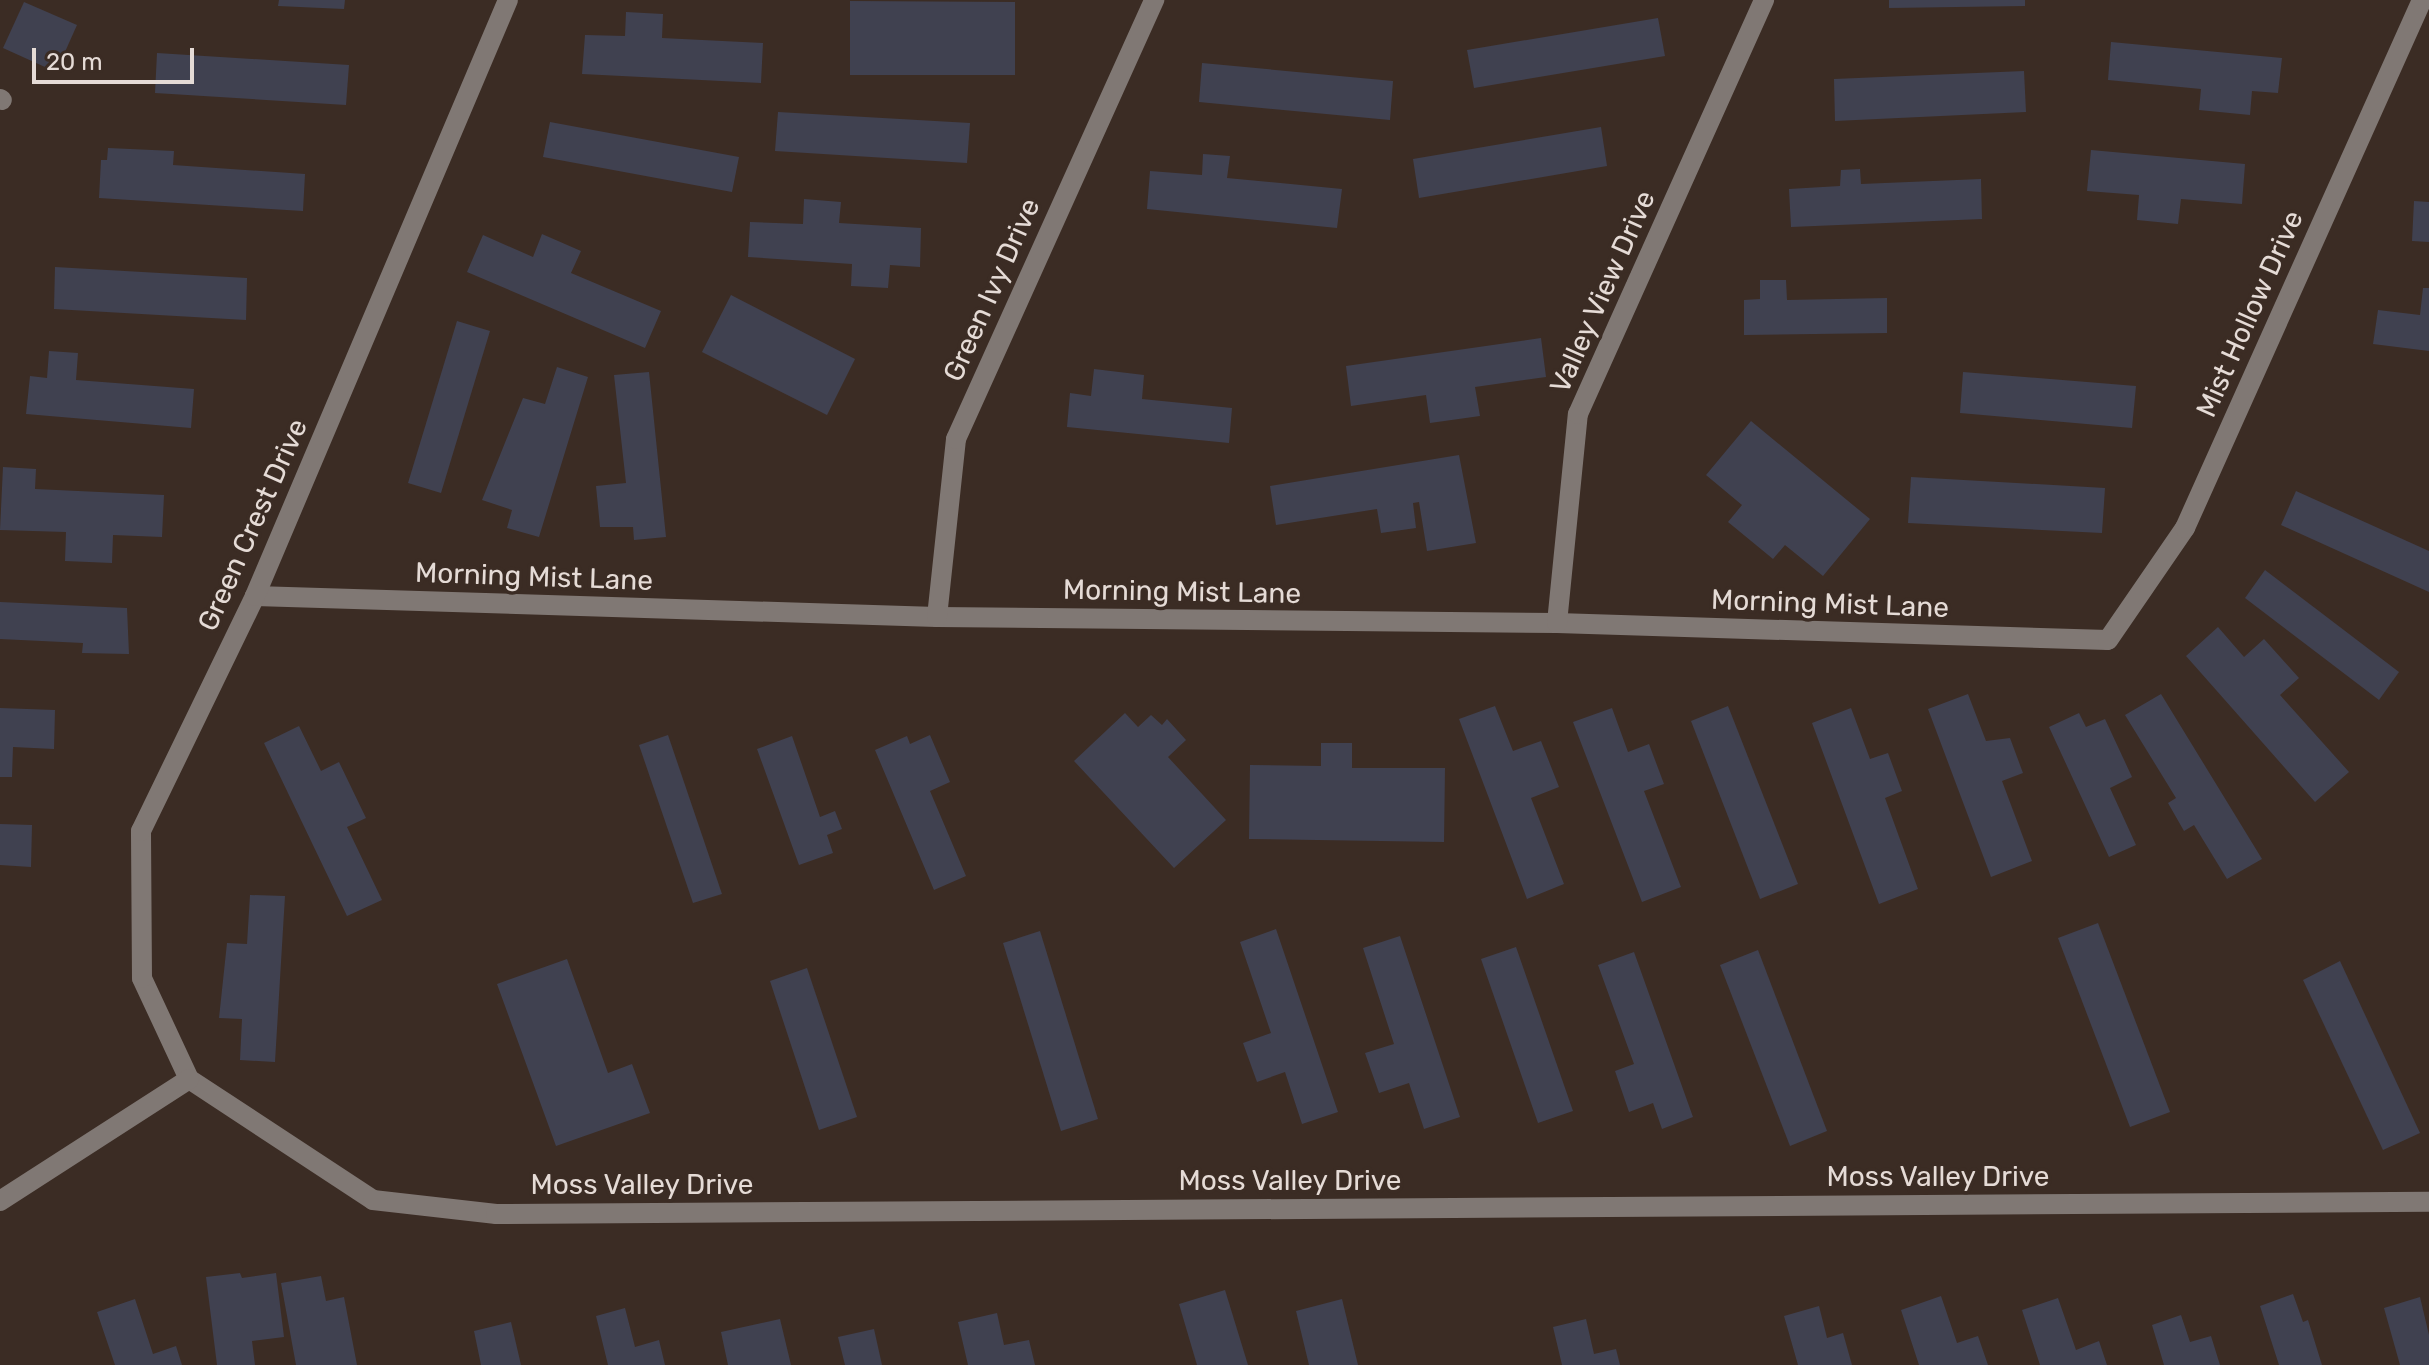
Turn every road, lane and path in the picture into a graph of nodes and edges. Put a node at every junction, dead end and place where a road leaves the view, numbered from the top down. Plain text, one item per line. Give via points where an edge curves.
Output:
1 (508, 0) edge
2 (1154, 0) edge
3 (1764, 0) edge
4 (2422, 0) edge
5 (255, 596) junction
6 (937, 617) junction
7 (1557, 623) junction
8 (2108, 640) joint
9 (189, 1079) junction
10 (0, 1201) edge
11 (2429, 1202) edge

1 - 5 street, Green Crest Drive
2 - 6 street, Green Ivy Drive via 956,439
3 - 7 street, Valley View Drive via 1578,414
4 - 8 street, Mist Hollow Drive via 2185,528
5 - 6 street, Morning Mist Lane
5 - 9 street, Green Crest Drive via 141,831 142,978
6 - 7 street, Morning Mist Lane
7 - 8 street, Morning Mist Lane
9 - 10 street
9 - 11 street, Moss Valley Drive via 373,1200 496,1214

